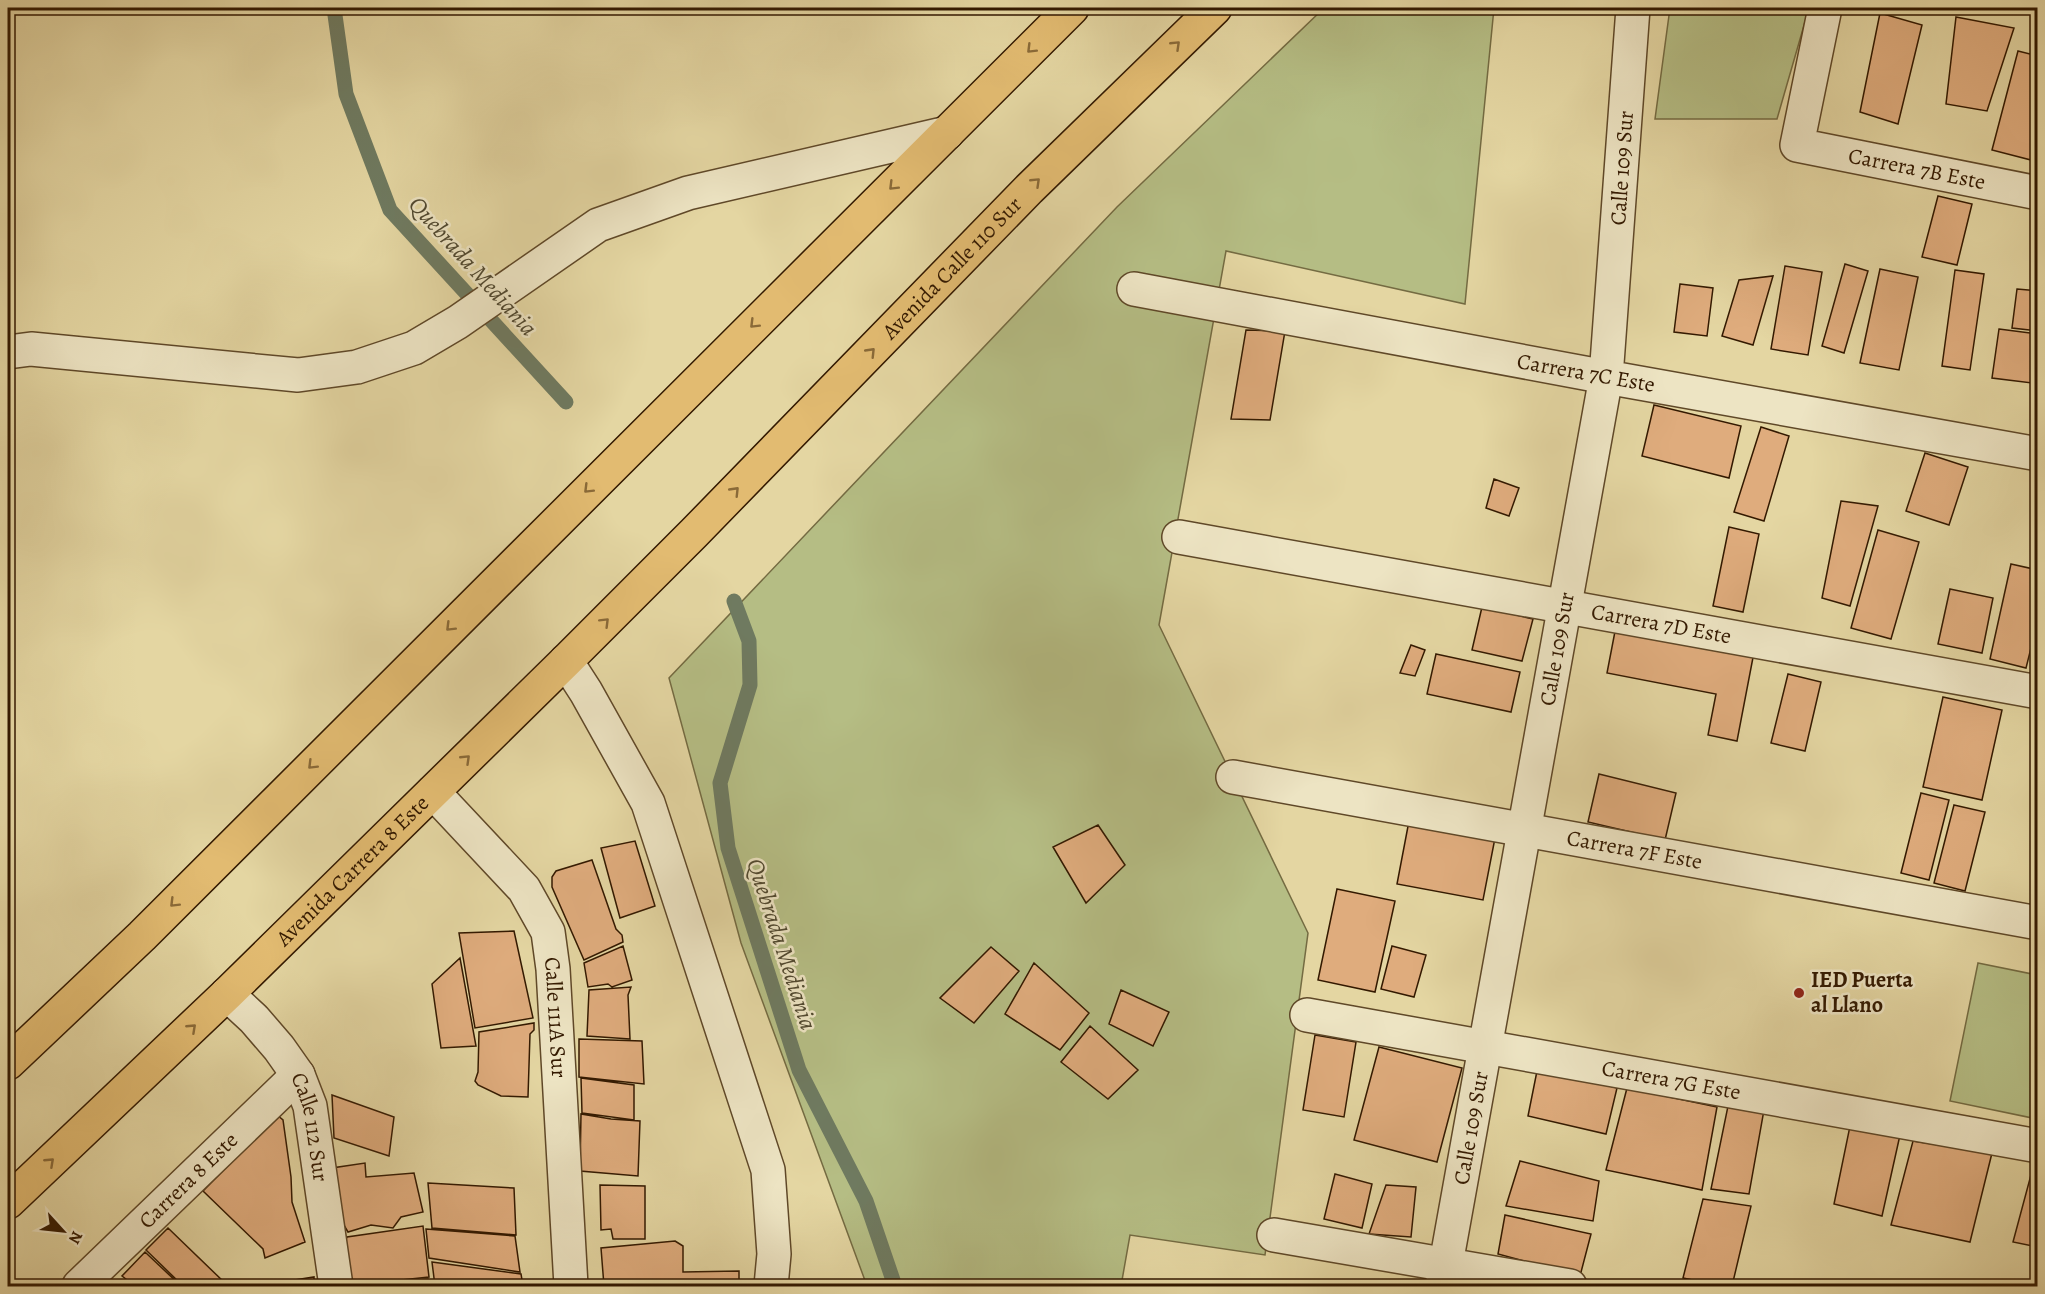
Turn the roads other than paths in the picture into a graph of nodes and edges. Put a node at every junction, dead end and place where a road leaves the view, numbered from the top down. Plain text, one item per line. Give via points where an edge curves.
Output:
1 (1072, 8) edge
2 (1215, 8) edge
3 (1634, 8) edge
4 (1825, 8) edge
5 (947, 133) junction
6 (2037, 193) edge
7 (1134, 289) dead end
8 (8, 352) edge
9 (1606, 377) junction
10 (2037, 454) edge
11 (694, 533) joint
12 (1179, 537) dead end
13 (1564, 606) junction
14 (566, 661) junction
15 (2037, 692) edge
16 (1233, 777) dead end
17 (433, 792) junction
18 (1525, 830) junction
19 (2037, 923) edge
20 (227, 994) junction
21 (1307, 1015) dead end
22 (1485, 1047) junction
23 (8, 1063) edge
24 (298, 1075) junction
25 (2037, 1146) edge
26 (8, 1202) edge
27 (1274, 1235) dead end
28 (1444, 1276) edge
29 (79, 1287) edge
30 (336, 1287) edge
31 (570, 1287) edge
32 (771, 1287) edge
33 (1570, 1287) edge

1 -> 5 highway
11 -> 2 highway, Avenida Calle 110 Sur via 1029,189
3 - 9 street, Calle 109 Sur
4 - 6 street, Carrera 7B Este via 1797,145
5 - 8 street via 699,191 598,225 414,348 357,367 298,375 31,349
5 -> 23 highway via 142,936
7 - 9 street, Carrera 7C Este
9 - 10 street, Carrera 7C Este
9 - 13 street, Calle 109 Sur
14 -> 11 highway, Avenida Carrera 8 Este
12 - 13 street, Carrera 7D Este
13 - 15 street, Carrera 7D Este
13 - 18 street, Calle 109 Sur
17 -> 14 highway, Avenida Carrera 8 Este
14 - 32 street via 648,803 768,1170 774,1254
16 - 18 street, Carrera 7F Este
17 - 20 highway, Avenida Carrera 8 Este
17 - 31 street, Calle 111A Sur via 524,889 548,932
18 - 19 street, Carrera 7F Este
18 - 22 street, Calle 109 Sur
20 - 24 street, Calle 112 Sur via 254,1019
26 -> 20 highway, Avenida Carrera 8 Este
21 - 22 street, Carrera 7G Este
22 - 25 street, Carrera 7G Este
22 - 28 street, Calle 109 Sur
24 - 29 street, Carrera 8 Este
24 - 30 street, Calle 112 Sur via 310,1106
27 - 28 street
28 - 33 street

